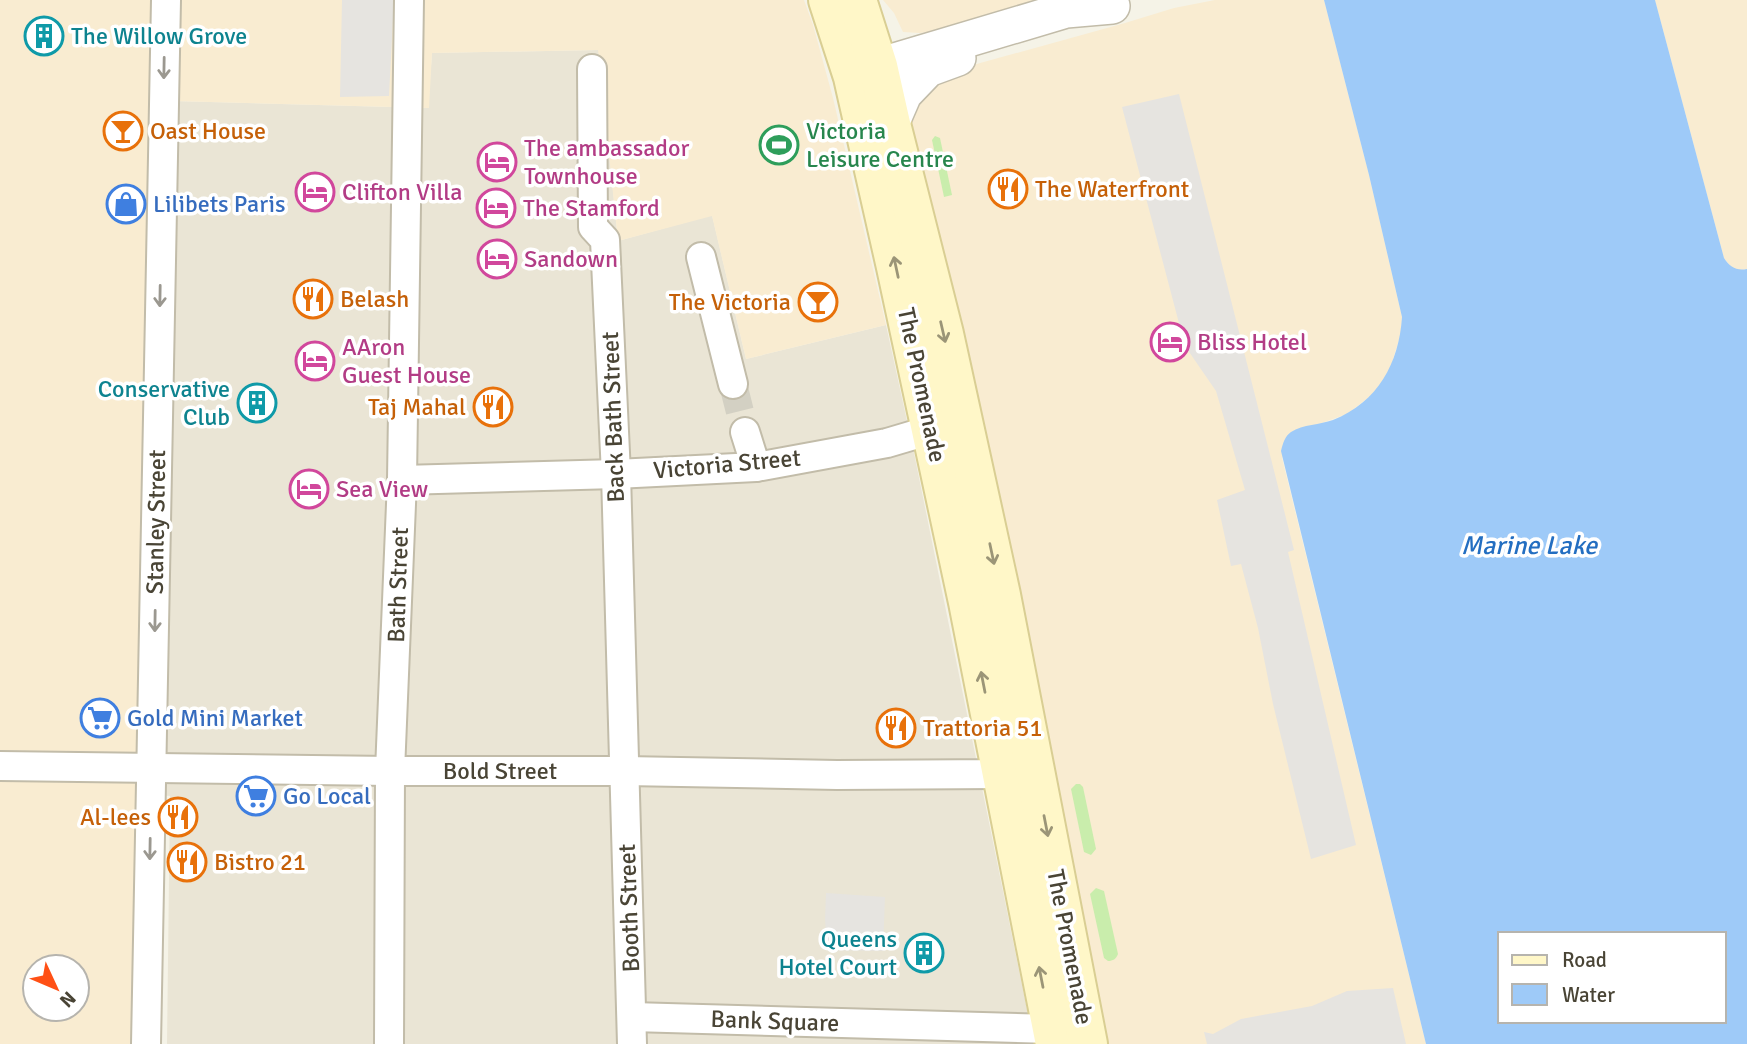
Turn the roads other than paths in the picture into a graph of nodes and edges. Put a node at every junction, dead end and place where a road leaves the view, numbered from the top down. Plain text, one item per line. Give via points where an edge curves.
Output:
1 (166, 0) edge
2 (410, 0) edge
3 (828, 0) edge
4 (1054, 0) edge
5 (1120, 3) edge
6 (860, 47) edge
7 (592, 69) dead end
8 (891, 124) junction
9 (701, 257) dead end
10 (733, 384) tunnel mouth
11 (945, 420) junction
12 (745, 432) tunnel mouth
13 (755, 467) junction
14 (616, 474) junction
15 (402, 480) junction
16 (0, 766) edge
17 (152, 768) junction
18 (390, 771) junction
19 (625, 771) junction
20 (1018, 771) junction
21 (632, 1030) edge
22 (1070, 1034) edge
23 (146, 1044) edge
24 (389, 1044) edge

1 -> 17 street, Stanley Street
2 - 15 street, Bath Street
3 - 6 main road, The Promenade
4 - 6 street via 921,39
5 - 6 street
5 - 8 street via 928,69 904,94
6 - 8 main road, The Promenade
11 -> 6 main road, The Promenade via 896,267
7 - 14 street, Back Bath Street via 593,228 605,240
8 -> 11 main road, The Promenade via 941,322
9 - 10 street
11 - 13 street, Victoria Street via 887,443
11 - 20 main road, The Promenade
12 - 13 street
13 - 14 street, Victoria Street
14 - 15 street, Victoria Street
14 - 19 street, Back Bath Street
15 - 18 street, Bath Street
16 - 17 street, Bold Street
17 - 18 street, Bold Street
17 -> 23 street, Stanley Street
18 - 19 street, Bold Street
18 - 24 street, Bath Street
19 - 20 street, Bold Street via 837,775
19 - 21 street, Booth Street
20 - 22 main road, The Promenade
21 - 22 street, Bank Square

